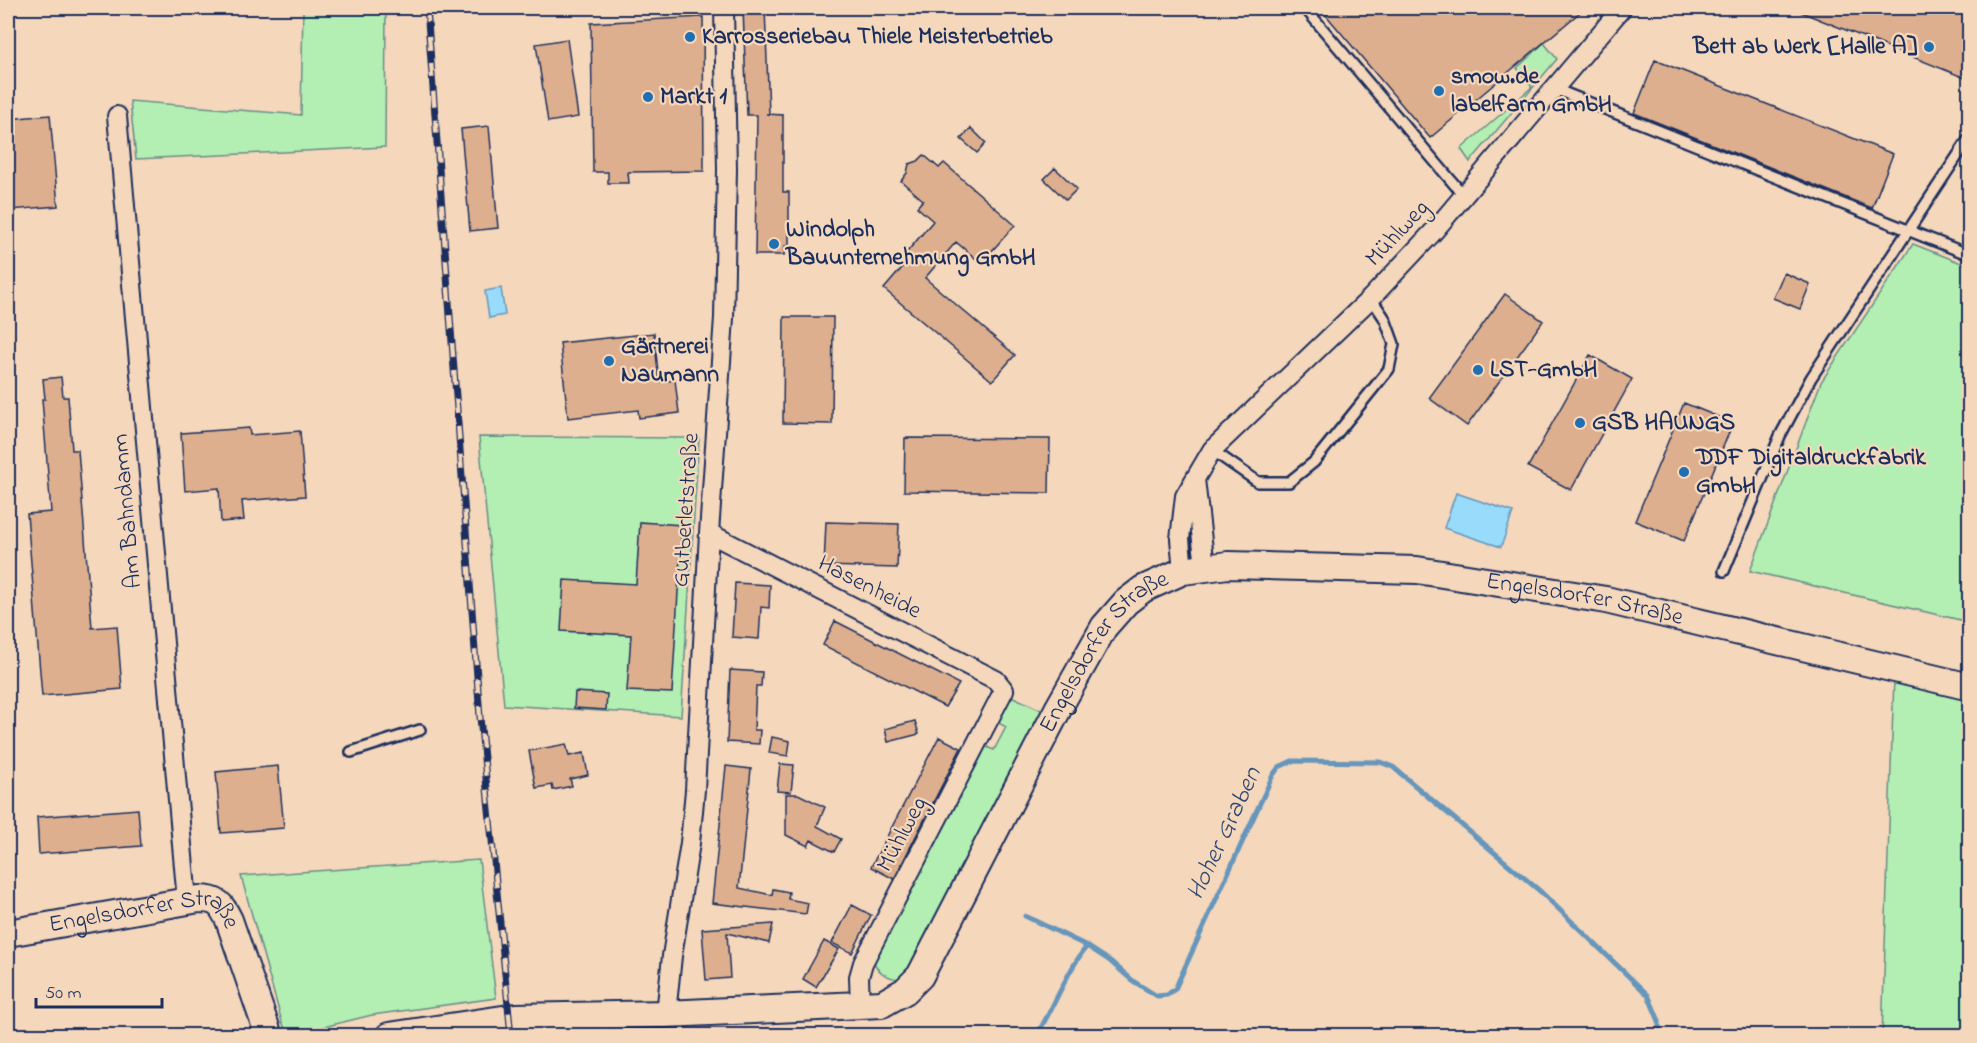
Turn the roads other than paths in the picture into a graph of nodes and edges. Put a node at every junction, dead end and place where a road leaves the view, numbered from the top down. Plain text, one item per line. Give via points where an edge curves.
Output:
1 (723, 8) edge
2 (1305, 8) edge
3 (1613, 11) edge
4 (1555, 89) junction
5 (117, 116) dead end
6 (1970, 137) edge
7 (1465, 197) junction
8 (1908, 231) junction
9 (1970, 255) edge
10 (1371, 298) junction
11 (1212, 450) junction
12 (709, 533) junction
13 (1194, 569) junction
14 (1724, 571) dead end
15 (1970, 687) edge
16 (1004, 690) joint
17 (420, 730) dead end
18 (351, 752) dead end
19 (187, 901) junction
20 (8, 933) edge
21 (860, 1006) junction
22 (666, 1014) junction
23 (268, 1035) edge
24 (389, 1035) edge

1 - 12 street, Gutberletstraße via 727,266
2 - 7 lane
3 - 4 street, Mühlweg
4 - 7 street, Mühlweg
4 - 8 lane
5 - 19 street, Am Bahndamm
6 - 8 lane
7 - 10 street, Mühlweg
8 - 9 lane
8 - 14 lane via 1799,399
10 - 11 street, Mühlweg
10 - 11 lane via 1394,344 1389,369 1314,462 1289,482 1258,482
11 - 13 street, Mühlweg via 1195,479
12 - 16 street, Hasenheide via 996,680
12 - 22 street, Gutberletstraße via 690,843
13 - 15 main road, Engelsdorfer Straße via 1228,565 1417,570 1606,600
13 - 21 main road, Engelsdorfer Straße via 1143,590 1104,627 920,976 905,991 882,1004
16 - 21 street, Mühlweg via 863,963 859,977
17 - 18 lane
19 - 20 main road, Engelsdorfer Straße
19 - 23 main road, Engelsdorfer Straße via 210,899 221,904
21 - 22 main road, Engelsdorfer Straße
22 - 24 main road, Engelsdorfer Straße via 516,1017

